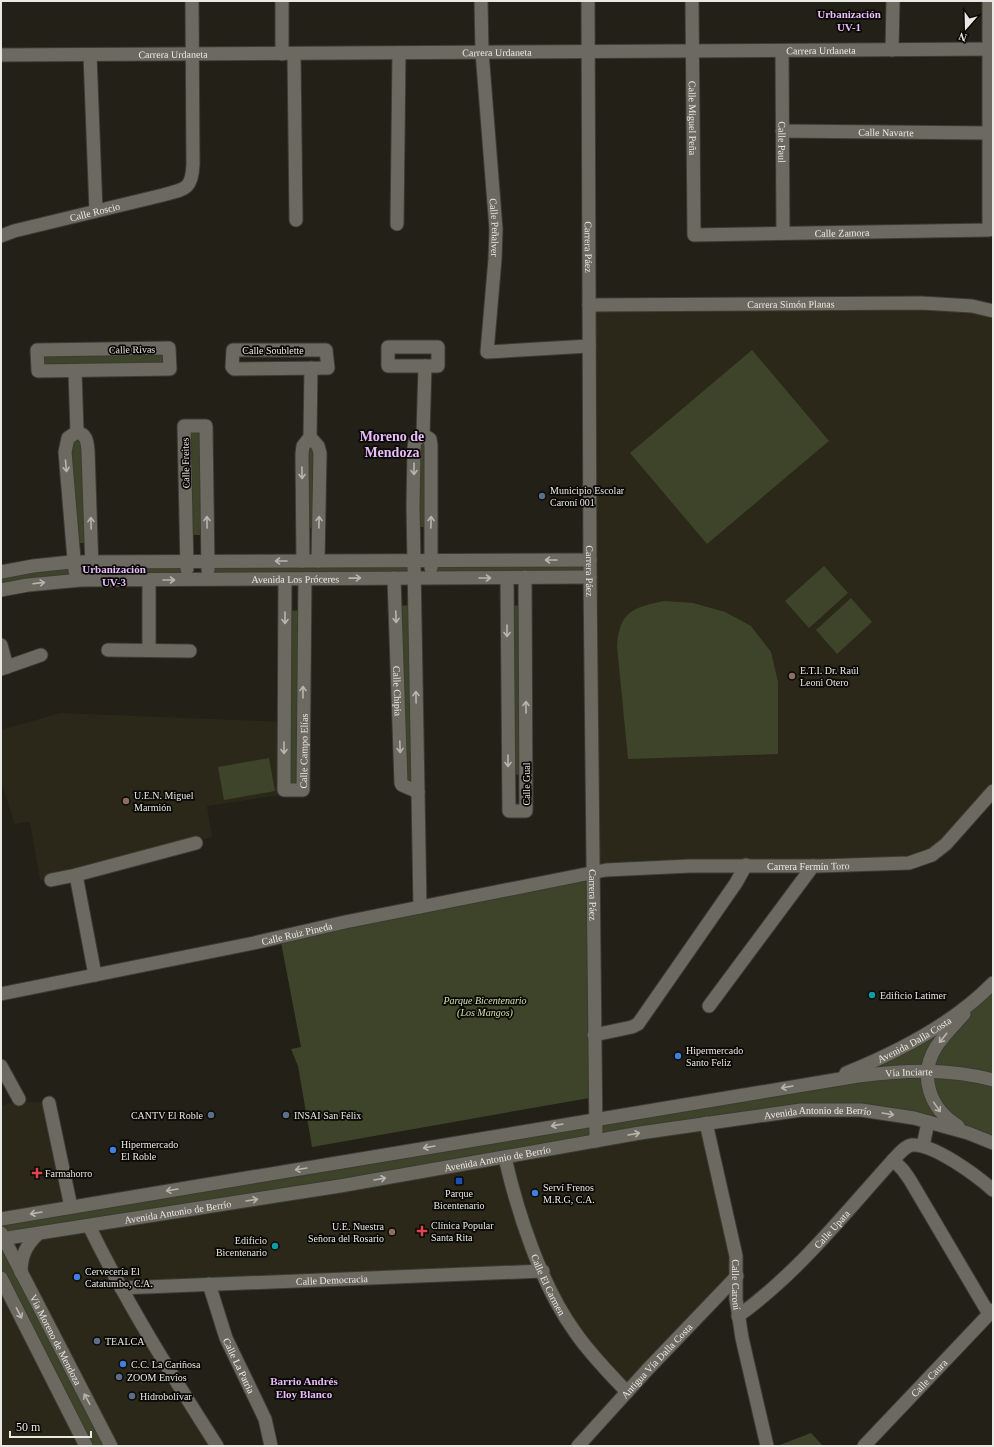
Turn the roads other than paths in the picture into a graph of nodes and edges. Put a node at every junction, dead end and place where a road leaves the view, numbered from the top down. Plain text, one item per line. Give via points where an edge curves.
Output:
1 (192, 1) edge
2 (282, 1) edge
3 (481, 1) edge
4 (588, 1) edge
5 (692, 1) edge
6 (893, 1) edge
7 (989, 1) edge
8 (991, 49) edge
9 (892, 50) junction
10 (692, 51) junction
11 (782, 51) junction
12 (482, 52) junction
13 (589, 52) junction
14 (399, 53) junction
15 (288, 54) junction
16 (90, 55) junction
17 (192, 55) junction
18 (1, 56) edge
19 (782, 132) junction
20 (989, 133) junction
21 (96, 211) junction
22 (296, 220) dead end
23 (397, 224) dead end
24 (783, 233) junction
25 (694, 235) joint
26 (1, 236) edge
27 (589, 305) junction
28 (993, 311) edge
29 (590, 346) junction
30 (425, 366) dead end
31 (311, 368) junction
32 (75, 370) junction
33 (77, 432) junction
34 (423, 435) junction
35 (310, 437) junction
36 (590, 560) junction
37 (186, 561) junction
38 (208, 561) junction
39 (303, 561) junction
40 (318, 561) junction
41 (413, 561) junction
42 (431, 561) junction
43 (74, 562) junction
44 (92, 562) junction
45 (1, 572) edge
46 (525, 577) junction
47 (590, 577) junction
48 (394, 578) junction
49 (413, 578) junction
50 (430, 578) junction
51 (507, 578) junction
52 (285, 579) junction
53 (305, 579) junction
54 (76, 580) junction
55 (92, 580) junction
56 (149, 580) junction
57 (187, 580) junction
58 (208, 580) junction
59 (1, 590) edge
60 (1, 645) edge
61 (108, 650) dead end
62 (149, 650) junction
63 (190, 651) dead end
64 (42, 656) dead end
65 (4, 668) edge
66 (993, 791) edge
67 (418, 792) junction
68 (196, 843) dead end
69 (746, 865) junction
70 (813, 866) junction
71 (593, 873) junction
72 (76, 875) junction
73 (52, 880) dead end
74 (420, 907) junction
75 (95, 975) junction
76 (993, 983) edge
77 (1, 994) edge
78 (978, 998) junction
79 (709, 1006) dead end
80 (594, 1035) junction
81 (1, 1066) edge
82 (928, 1070) junction
83 (993, 1080) edge
84 (826, 1081) junction
85 (19, 1099) dead end
86 (49, 1103) dead end
87 (596, 1118) junction
88 (928, 1122) junction
89 (706, 1123) junction
90 (968, 1133) junction
91 (596, 1141) junction
92 (993, 1143) edge
93 (923, 1146) junction
94 (505, 1158) junction
95 (893, 1160) junction
96 (993, 1190) edge
97 (71, 1207) junction
98 (1, 1219) edge
99 (89, 1226) junction
100 (38, 1234) junction
101 (2, 1237) edge
102 (543, 1271) junction
103 (21, 1273) junction
104 (737, 1276) junction
105 (1, 1278) edge
106 (209, 1284) junction
107 (121, 1288) junction
108 (991, 1312) edge
109 (738, 1316) junction
110 (627, 1392) junction
111 (86, 1446) edge
112 (111, 1446) edge
113 (217, 1446) edge
114 (271, 1446) edge
115 (578, 1446) edge
116 (767, 1446) edge
117 (864, 1446) edge

1 - 17 street
2 - 15 street
3 - 12 street, Calle Peñalver
4 - 13 street, Carrera Páez
5 - 10 street, Calle Miguel Peña
6 - 9 street
7 - 8 street
8 - 9 street, Carrera Urdaneta
8 - 20 street
9 - 11 street, Carrera Urdaneta
10 - 11 street, Carrera Urdaneta
10 - 13 street, Carrera Urdaneta
10 - 25 street, Calle Miguel Peña
11 - 19 street, Calle Paul
12 - 13 street, Carrera Urdaneta
12 - 14 street, Carrera Urdaneta
12 - 29 street, Calle Peñalver via 496,229 487,352
13 - 27 street, Carrera Páez
14 - 15 street, Carrera Urdaneta
14 - 23 street
15 - 17 street, Carrera Urdaneta
15 - 22 street
16 - 17 street, Carrera Urdaneta
16 - 18 street, Carrera Urdaneta
16 - 21 street
17 - 21 street, Calle Roscio via 192,170 188,186 184,190
19 - 20 street, Calle Navarte
19 - 24 street, Calle Paul
20 - 24 street, Calle Zamora via 989,230
21 - 26 street, Calle Roscio
24 - 25 street, Calle Zamora
27 - 28 street, Carrera Simón Planas via 921,303 972,306
27 - 29 street, Carrera Páez
29 - 36 street, Carrera Páez
30 - 34 street
31 - 31 street, Calle Soublette via 327,368 327,350 232,350 234,369
31 - 35 street, Calle Soublette
32 - 32 street, Calle Rivas via 170,369 169,348 37,350 38,371
32 - 33 street
33 -> 43 street via 68,438 65,452
44 -> 33 street via 88,451 84,434
34 -> 41 street, Calle Chipia via 415,441 414,448
42 -> 34 street via 431,445 430,439
35 -> 39 street, Calle Soublette via 303,446 302,454
40 -> 35 street via 320,454 318,446
36 -> 42 street, Avenida Los Próceres
36 - 47 street, Carrera Páez
37 - 38 street, Avenida Los Próceres
38 -> 37 street, Calle Freites via 206,426 184,426
37 - 44 street, Avenida Los Próceres
37 - 57 street, Calle Freites
39 -> 38 street, Avenida Los Próceres
38 - 58 street, Calle Freites
39 - 40 street, Avenida Los Próceres
40 - 41 street, Avenida Los Próceres
41 - 42 street, Avenida Los Próceres
41 - 49 street, Calle Chipia
42 - 50 street
43 - 44 street, Avenida Los Próceres
43 - 45 street, Avenida Los Próceres
43 - 54 street
44 - 55 street
46 - 47 street, Avenida Los Próceres
46 - 51 street, Avenida Los Próceres
51 -> 46 street, Calle Gual via 509,811 526,811
47 - 71 street, Carrera Páez
48 - 49 street, Avenida Los Próceres
53 -> 48 street, Avenida Los Próceres
48 -> 67 street, Calle Chipia via 401,784
49 - 50 street, Avenida Los Próceres
67 -> 49 street, Calle Chipia
50 -> 51 street, Avenida Los Próceres
52 - 53 street, Avenida Los Próceres
52 -> 53 street, Calle Campo Elías via 284,790 303,790
52 - 58 street, Avenida Los Próceres
54 - 55 street, Avenida Los Próceres
59 -> 54 street, Avenida Los Próceres via 28,584
55 - 56 street, Avenida Los Próceres
56 -> 57 street, Avenida Los Próceres
56 - 62 street
57 - 58 street, Avenida Los Próceres
60 - 65 street
61 - 62 street
62 - 63 street
64 - 65 street
66 - 70 street, Carrera Fermín Toro via 946,844 922,860 889,865
67 - 74 street, Calle Chipia
68 - 72 street
69 - 70 street, Carrera Fermín Toro
69 - 71 street, Carrera Fermín Toro via 640,868
69 - 80 street via 638,1024 632,1028
70 - 79 street
71 - 74 street, Calle Ruiz Pineda
71 - 80 street, Carrera Páez
72 - 73 street
72 - 75 street
74 - 75 street, Calle Ruiz Pineda
75 - 77 street, Calle Ruiz Pineda
76 - 78 street, Avenida Dalla Costa
78 -> 82 street via 937,1046
78 - 84 street, Avenida Dalla Costa via 927,1032 869,1063
80 - 87 street, Carrera Páez
81 - 85 street
82 - 83 street, Vía Inciarte
82 - 84 street, Vía Inciarte via 883,1072
82 -> 90 street via 928,1087 934,1103 945,1117
84 -> 87 street
86 - 97 street
87 - 91 street, Carrera Páez
87 -> 97 street
89 -> 88 street, Avenida Antonio de Berrío via 820,1109 883,1113
88 - 90 street, Avenida Antonio de Berrío
88 - 93 street
91 -> 89 street, Avenida Antonio de Berrío
89 - 104 street, Calle Caroní via 736,1256
90 - 92 street, Avenida Antonio de Berrío
91 - 94 street, Avenida Antonio de Berrío
93 - 95 street, Calle Upata via 911,1145
93 - 96 street via 956,1163
99 -> 94 street, Avenida Antonio de Berrío
94 - 102 street, Calle El Carmen via 515,1197
95 - 108 street via 910,1180
95 - 109 street, Calle Upata via 799,1265
97 -> 98 street
99 - 100 street, Avenida Antonio de Berrío
99 - 107 street
100 - 101 street, Avenida Antonio de Berrío
100 - 103 street via 26,1248 21,1262
101 - 103 street, Vía Moreno de Mendoza
102 - 106 street, Calle Democracia
102 - 110 street, Calle El Carmen via 574,1331
112 -> 103 street, Vía Moreno de Mendoza
104 - 109 street, Calle Caroní
104 - 110 street, Antigua Vía Dalla Costa
105 -> 111 street, Vía Moreno de Mendoza
106 - 107 street, Calle Democracia
106 - 114 street, Calle La Patria via 226,1338 265,1419
107 - 113 street via 163,1361
108 - 117 street, Calle Caura
109 - 116 street, Calle Caroní
110 - 115 street, Antigua Vía Dalla Costa

